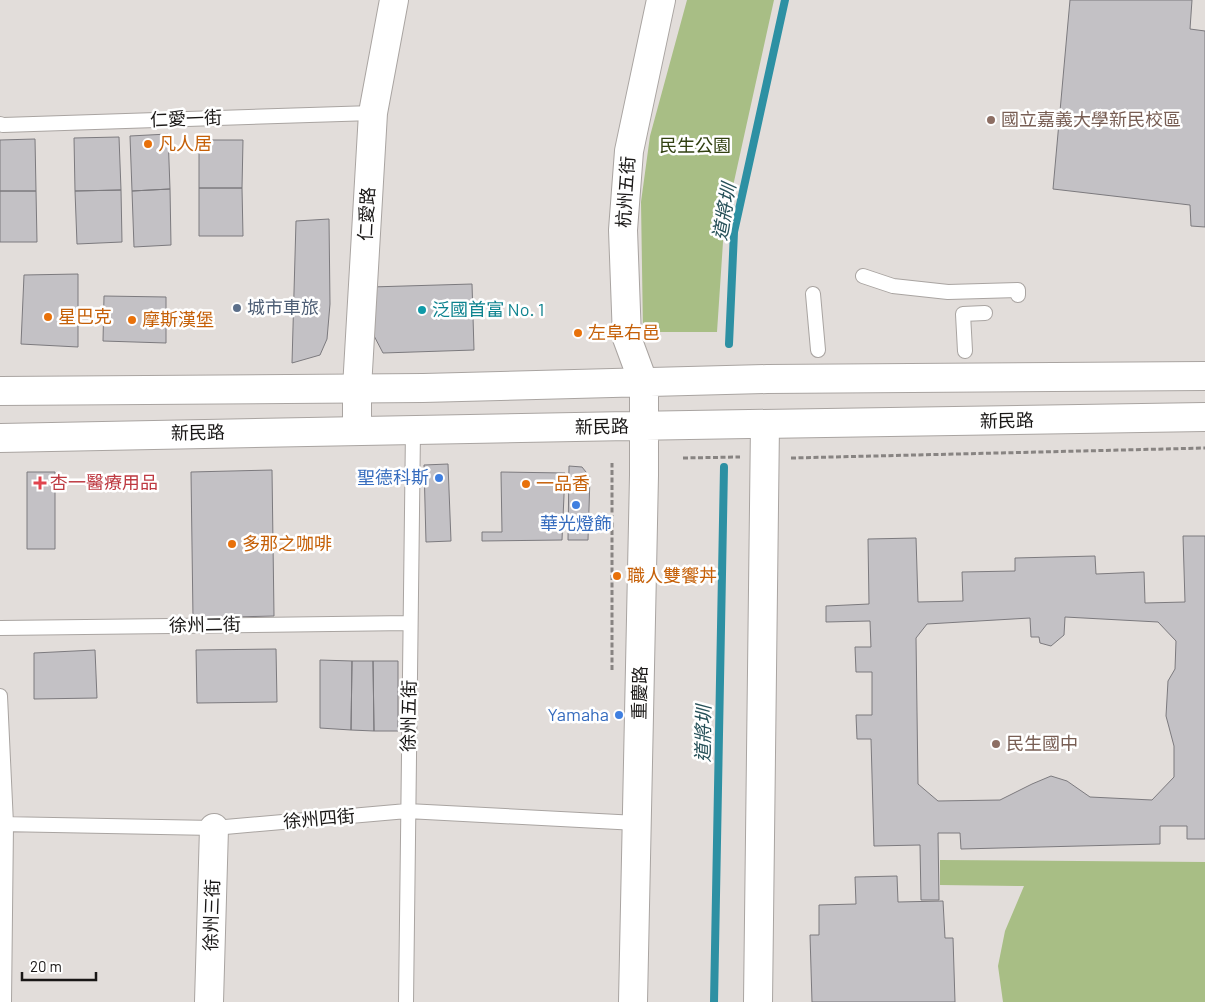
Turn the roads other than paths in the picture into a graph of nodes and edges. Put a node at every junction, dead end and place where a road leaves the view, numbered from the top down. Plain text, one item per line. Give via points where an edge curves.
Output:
1 (394, 0) edge
2 (661, 0) edge
3 (372, 113) junction
4 (0, 124) edge
5 (863, 276) dead end
6 (813, 294) dead end
7 (1018, 295) dead end
8 (985, 313) dead end
9 (818, 350) dead end
10 (964, 351) dead end
11 (1205, 376) edge
12 (1050, 378) junction
13 (644, 384) junction
14 (357, 388) junction
15 (0, 391) edge
16 (1205, 417) edge
17 (1050, 420) junction
18 (765, 424) junction
19 (644, 427) junction
20 (357, 429) junction
21 (413, 430) junction
22 (0, 438) edge
23 (410, 623) junction
24 (0, 628) edge
25 (0, 696) edge
26 (407, 811) junction
27 (3, 824) edge
28 (637, 824) junction
29 (214, 828) junction
30 (4, 1002) edge
31 (209, 1002) edge
32 (406, 1002) edge
33 (633, 1002) edge
34 (758, 1002) edge

1 - 3 street, 仁愛路
2 - 13 street, 杭州五街 via 629,151 623,230 627,338
3 - 4 lane, 仁愛一街
3 - 14 street, 仁愛路
5 - 7 lane via 893,286 948,292 1018,290
6 - 9 lane
8 - 10 lane via 963,314
11 - 12 street
12 - 13 street
12 - 17 street
13 - 14 street
13 - 19 street, 重慶路
14 - 15 street
14 - 20 street, 仁愛路
16 - 17 street, 新民路
17 - 18 street, 新民路
18 - 19 street, 新民路
18 - 34 street
19 - 21 street, 新民路
19 - 28 street, 重慶路
20 - 21 street, 新民路
20 - 22 street, 新民路
21 - 23 lane, 徐州五街
23 - 24 lane, 徐州二街
23 - 26 lane, 徐州五街
25 - 27 lane
26 - 28 lane, 徐州四街
26 - 29 lane, 徐州四街
26 - 32 lane, 徐州五街
27 - 29 lane, 徐州四街
27 - 30 lane
28 - 33 street, 重慶路
29 - 31 street, 徐州三街

